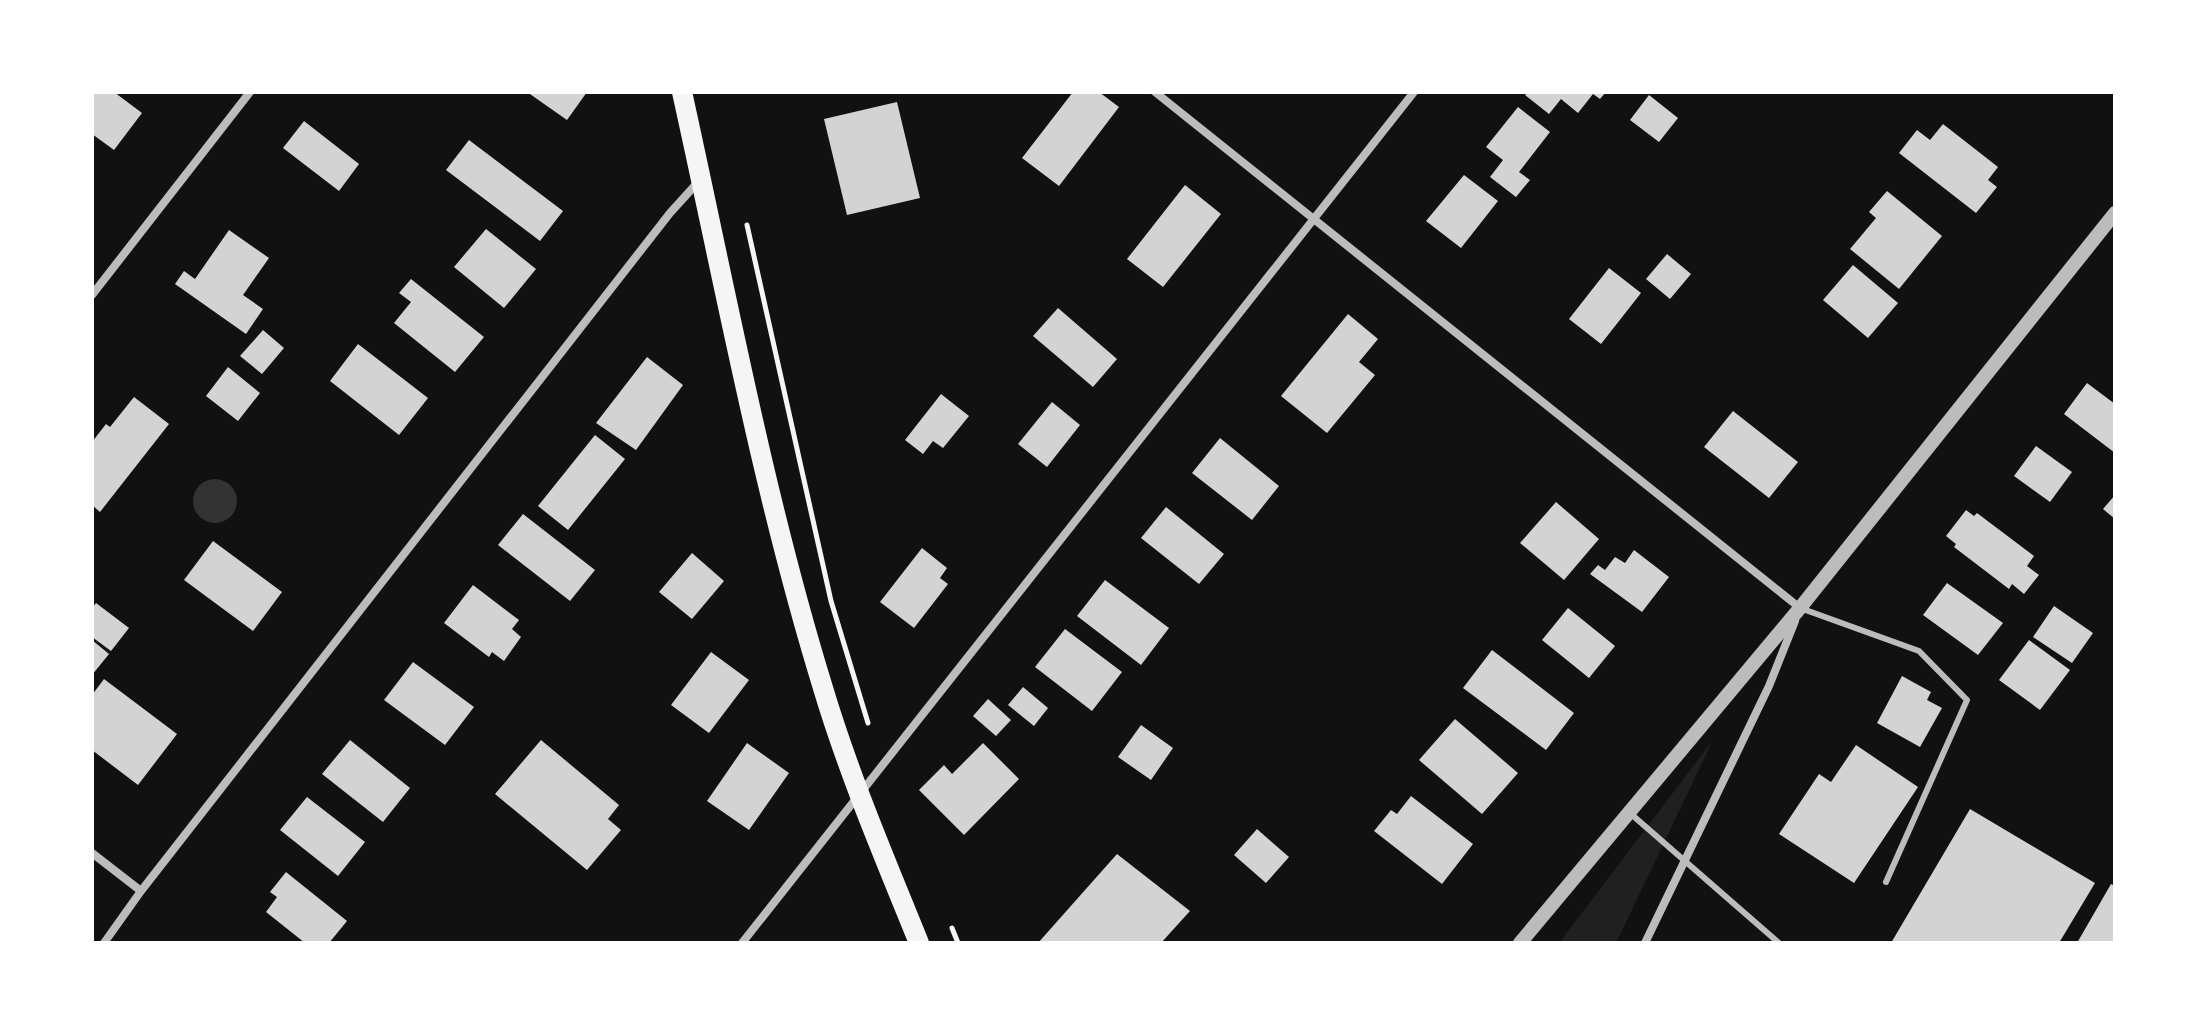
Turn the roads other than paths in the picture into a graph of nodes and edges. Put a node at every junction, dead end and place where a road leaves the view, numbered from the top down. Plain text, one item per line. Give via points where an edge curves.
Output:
1 (250, 92) edge
2 (683, 92) edge
3 (1155, 92) edge
4 (1414, 92) edge
5 (701, 178) junction
6 (2115, 213) edge
7 (1313, 221) junction
8 (92, 295) edge
9 (1800, 608) junction
10 (859, 795) junction
11 (1629, 812) junction
12 (92, 853) edge
13 (1683, 862) junction
14 (1886, 882) dead end
15 (141, 891) junction
16 (104, 943) edge
17 (742, 943) edge
18 (919, 943) edge
19 (1520, 943) edge
20 (1645, 943) edge
21 (1779, 943) edge

1 - 8 street
2 - 5 main road
3 - 7 street
4 - 7 street
5 - 10 main road via 793,584
5 - 15 street
6 - 9 street
7 - 9 street
7 - 10 street
9 - 11 street
9 - 13 street via 1769,686
9 - 14 lane via 1919,651 1967,700
10 - 17 street
10 - 18 main road
11 - 13 lane
11 - 19 street
12 - 15 street
13 - 20 street
13 - 21 lane
15 - 16 street

